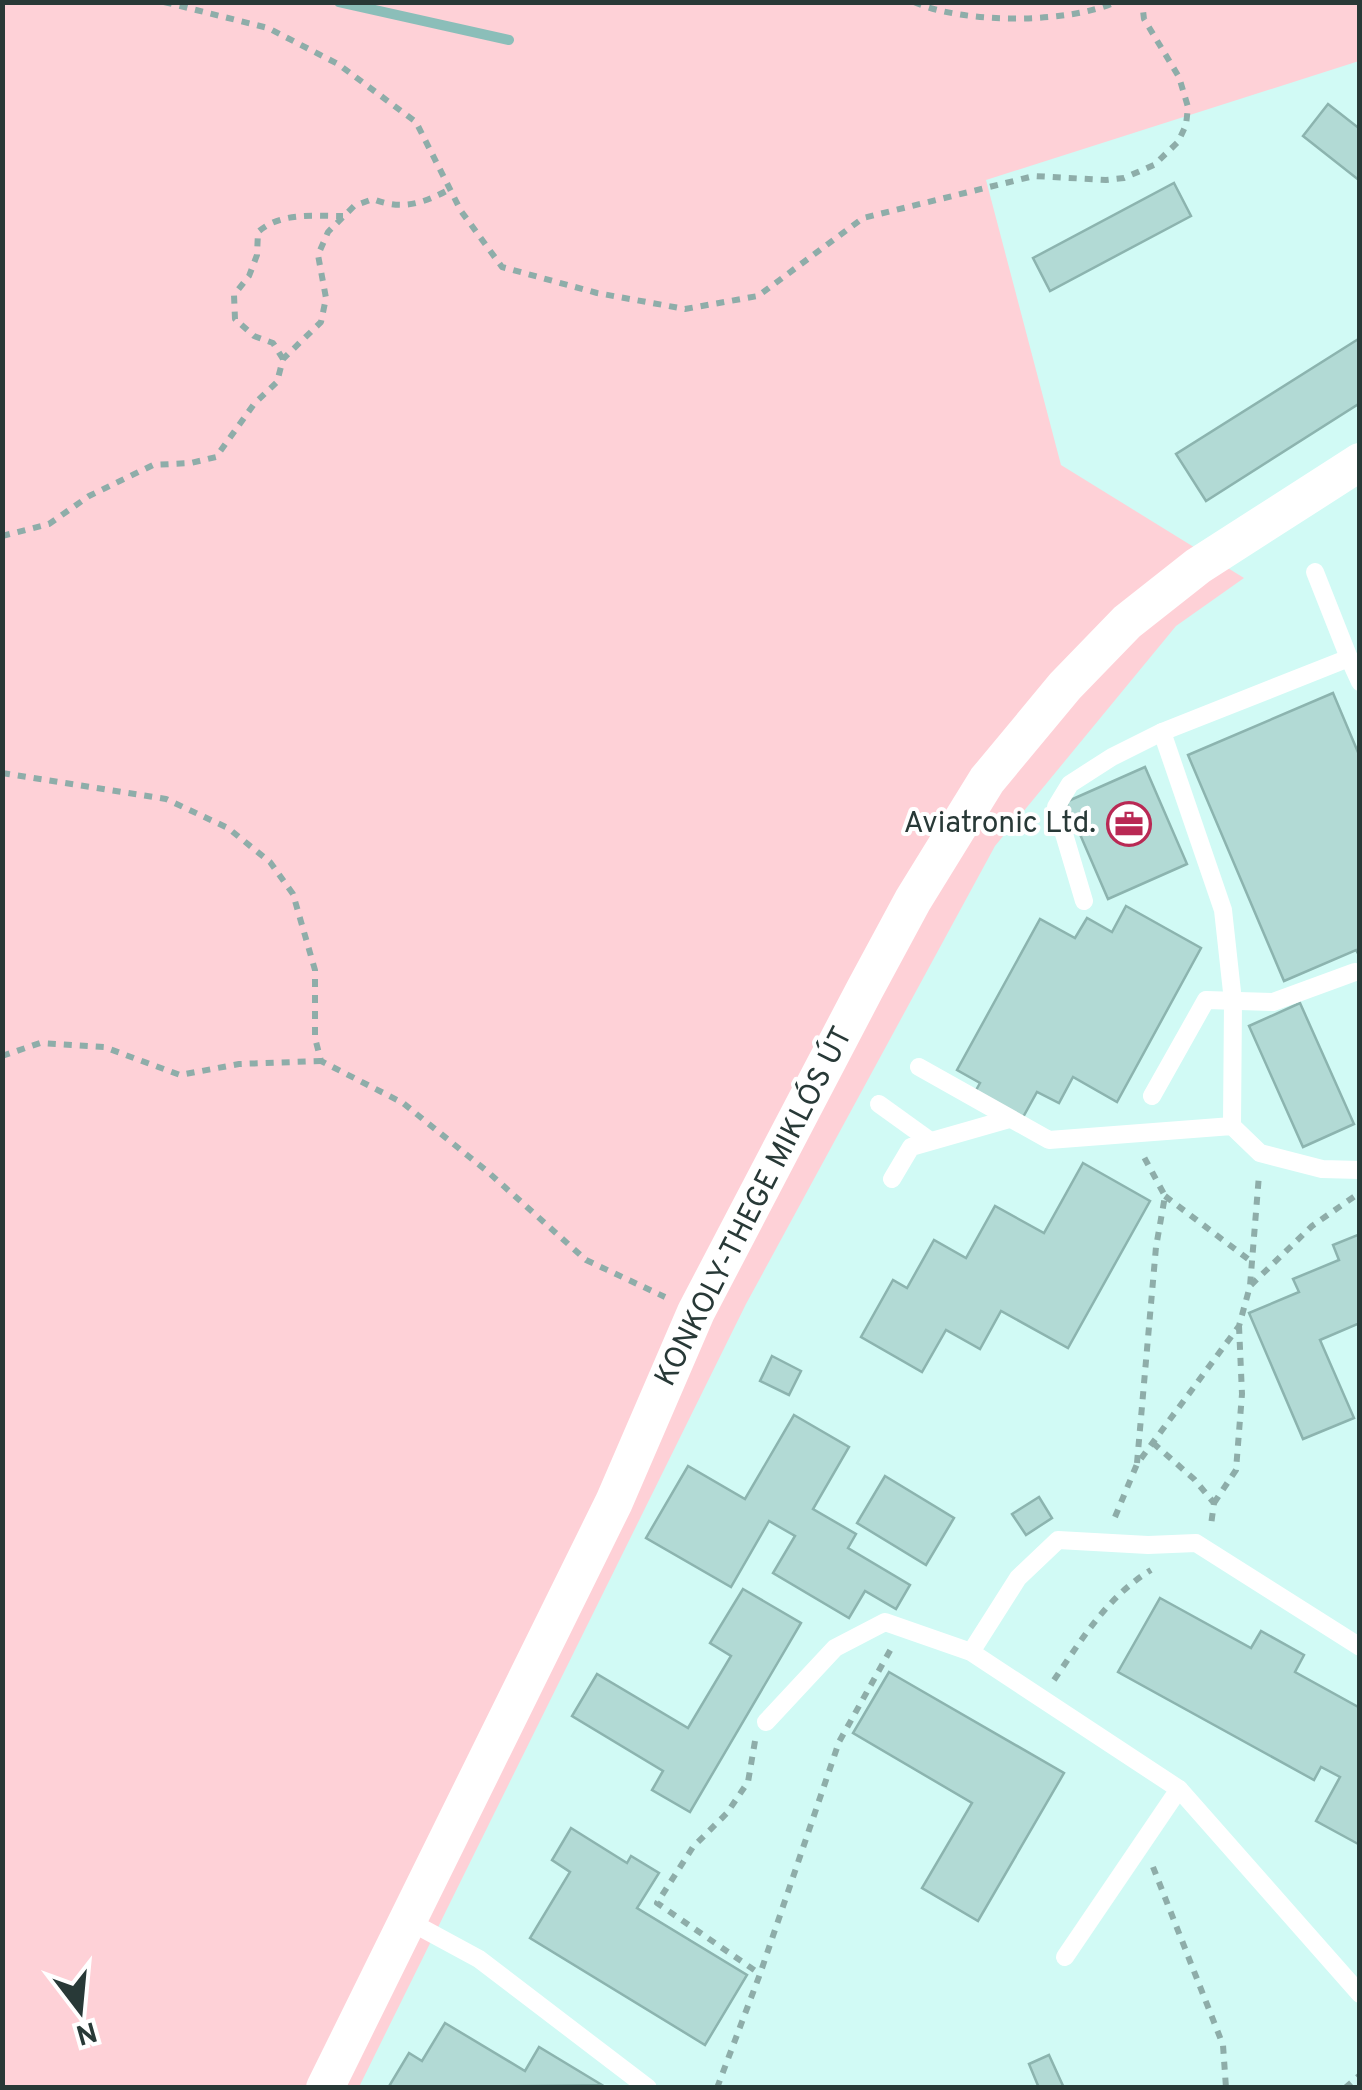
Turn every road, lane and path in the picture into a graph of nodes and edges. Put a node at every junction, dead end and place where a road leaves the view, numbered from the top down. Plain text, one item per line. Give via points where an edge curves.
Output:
1 (164, 2) edge
2 (914, 2) edge
3 (1116, 2) edge
4 (1142, 2) edge
5 (450, 190) junction
6 (344, 216) junction
7 (283, 359) junction
8 (1360, 462) edge
9 (2, 536) edge
10 (1315, 572) dead end
11 (1349, 658) junction
12 (1360, 682) edge
13 (1162, 732) junction
14 (2, 773) edge
15 (1084, 901) dead end
16 (1355, 972) dead end
17 (1233, 1001) junction
18 (2, 1056) edge
19 (322, 1061) junction
20 (919, 1067) dead end
21 (1152, 1096) dead end
22 (878, 1104) dead end
23 (1009, 1119) junction
24 (1232, 1126) junction
25 (1132, 1133) junction
26 (930, 1140) junction
27 (1260, 1154) junction
28 (1360, 1170) edge
29 (892, 1179) dead end
30 (1360, 1194) edge
31 (1165, 1196) junction
32 (1252, 1262) junction
33 (1250, 1286) junction
34 (696, 1312) junction
35 (1239, 1326) junction
36 (1137, 1464) junction
37 (1214, 1504) dead end
38 (1104, 1543) junction
39 (902, 1628) junction
40 (1360, 1647) edge
41 (971, 1652) junction
42 (766, 1722) joint
43 (1179, 1789) junction
44 (1146, 1840) junction
45 (406, 1920) junction
46 (1066, 1958) dead end
47 (760, 1974) junction
48 (1360, 1994) edge
49 (1360, 2074) edge
50 (325, 2088) edge
51 (648, 2088) edge
52 (717, 2088) edge
53 (1226, 2088) edge
54 (1345, 2088) edge

1 - 5 path via 268,28 338,64 416,122
2 - 3 path via 982,18 1067,14
4 - 5 path via 1188,107 1168,155 1124,178 1034,176 863,218 758,296 685,309 502,267
5 - 6 path via 392,207 374,200
6 - 7 path via 318,255 326,298 321,322
6 - 7 path via 270,221 258,232 257,255 234,295 235,319 273,343
7 - 9 path via 277,382 216,457 153,466 89,496 50,524
8 - 34 street, KONKOLY-THEGE MIKLÓS ÚT via 1198,566 1127,622 988,780 913,900
10 - 11 lane
11 - 12 lane
11 - 13 lane
13 - 15 lane via 1070,784 1056,808
13 - 17 lane via 1223,910
14 - 19 path via 166,799 228,828 270,862 293,894 315,970 315,1038
16 - 17 lane via 1273,1002
17 - 21 lane via 1206,1000
17 - 24 lane
18 - 19 path via 40,1043 104,1047 180,1075 239,1064
19 - 34 path via 403,1103 586,1260
20 - 23 lane
22 - 26 lane
23 - 25 lane via 1049,1140
23 - 26 lane
24 - 25 lane
24 - 27 lane
25 - 31 path
26 - 29 lane via 911,1147
27 - 28 lane via 1322,1169
27 - 32 path
30 - 33 path via 1312,1226
31 - 32 path
31 - 36 path
32 - 33 path
33 - 35 path
34 - 45 street, KONKOLY-THEGE MIKLÓS ÚT via 614,1502
35 - 36 path
35 - 37 path via 1236,1470
36 - 38 path
38 - 40 lane via 1196,1544
38 - 41 lane via 1058,1540 1018,1578
39 - 41 lane
39 - 42 lane via 885,1622 835,1648
39 - 47 path via 839,1742
41 - 43 lane
42 - 47 path via 748,1782 693,1847 658,1903
43 - 44 lane
43 - 48 lane
44 - 46 lane
44 - 53 path via 1223,2044
45 - 50 street, KONKOLY-THEGE MIKLÓS ÚT
45 - 51 lane via 479,1959
47 - 52 path
49 - 54 path

